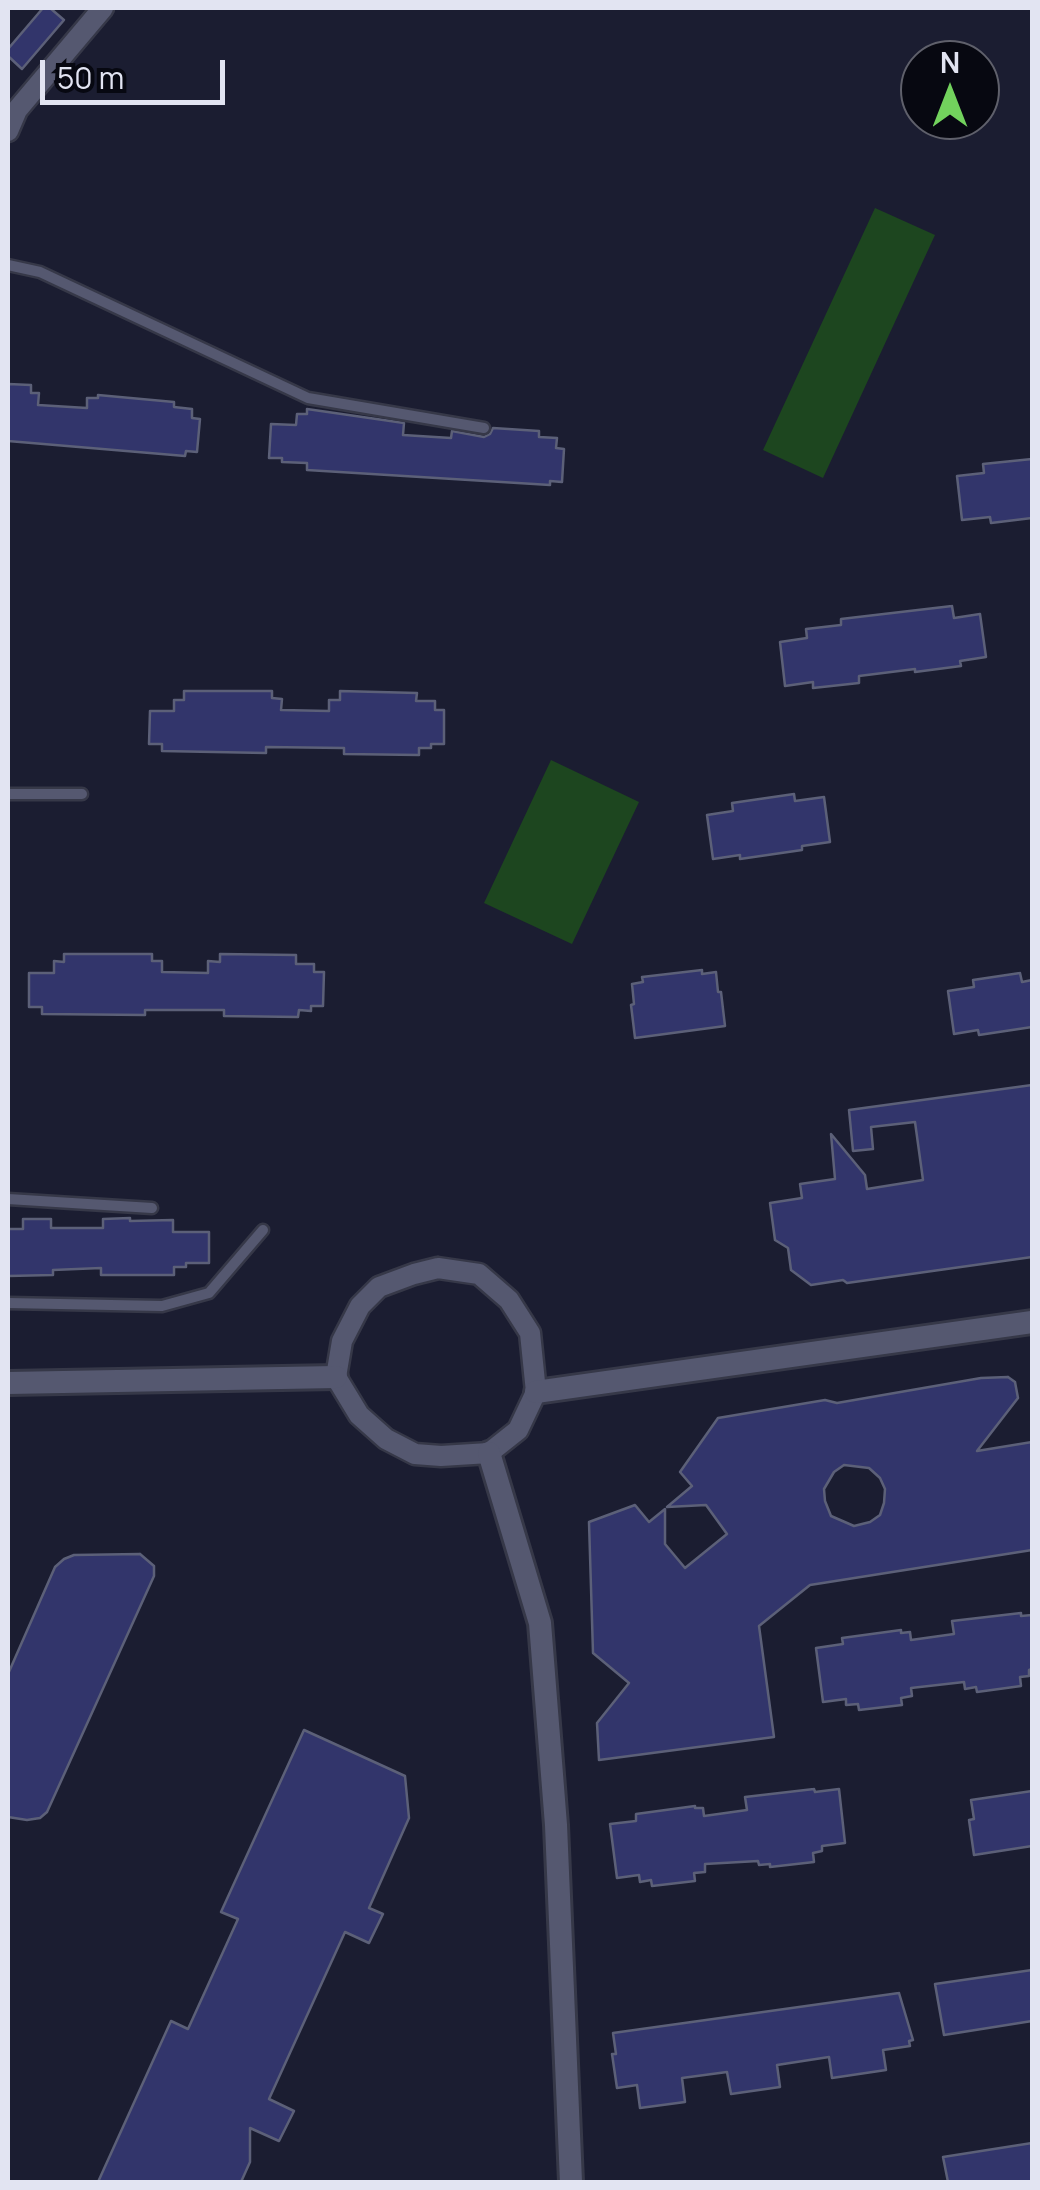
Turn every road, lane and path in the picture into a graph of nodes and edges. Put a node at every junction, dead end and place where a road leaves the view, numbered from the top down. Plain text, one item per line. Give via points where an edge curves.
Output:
1 (103, 8) edge
2 (8, 131) edge
3 (8, 265) edge
4 (484, 428) dead end
5 (8, 794) edge
6 (82, 794) dead end
7 (8, 1199) edge
8 (152, 1208) dead end
9 (263, 1230) dead end
10 (8, 1303) edge
11 (1032, 1322) edge
12 (336, 1377) junction
13 (8, 1383) edge
14 (536, 1392) junction
15 (489, 1453) junction
16 (571, 2182) edge

1 - 2 street
3 - 4 lane via 40,272 308,398
5 - 6 lane
7 - 8 lane
9 - 10 lane via 209,1293 162,1306
11 - 14 street
12 - 13 street
12 - 14 street via 342,1340 360,1306 378,1287 438,1268 479,1274 509,1300 530,1333
12 - 15 street via 358,1415 415,1454
14 - 15 street via 518,1430
15 - 16 street via 540,1623

